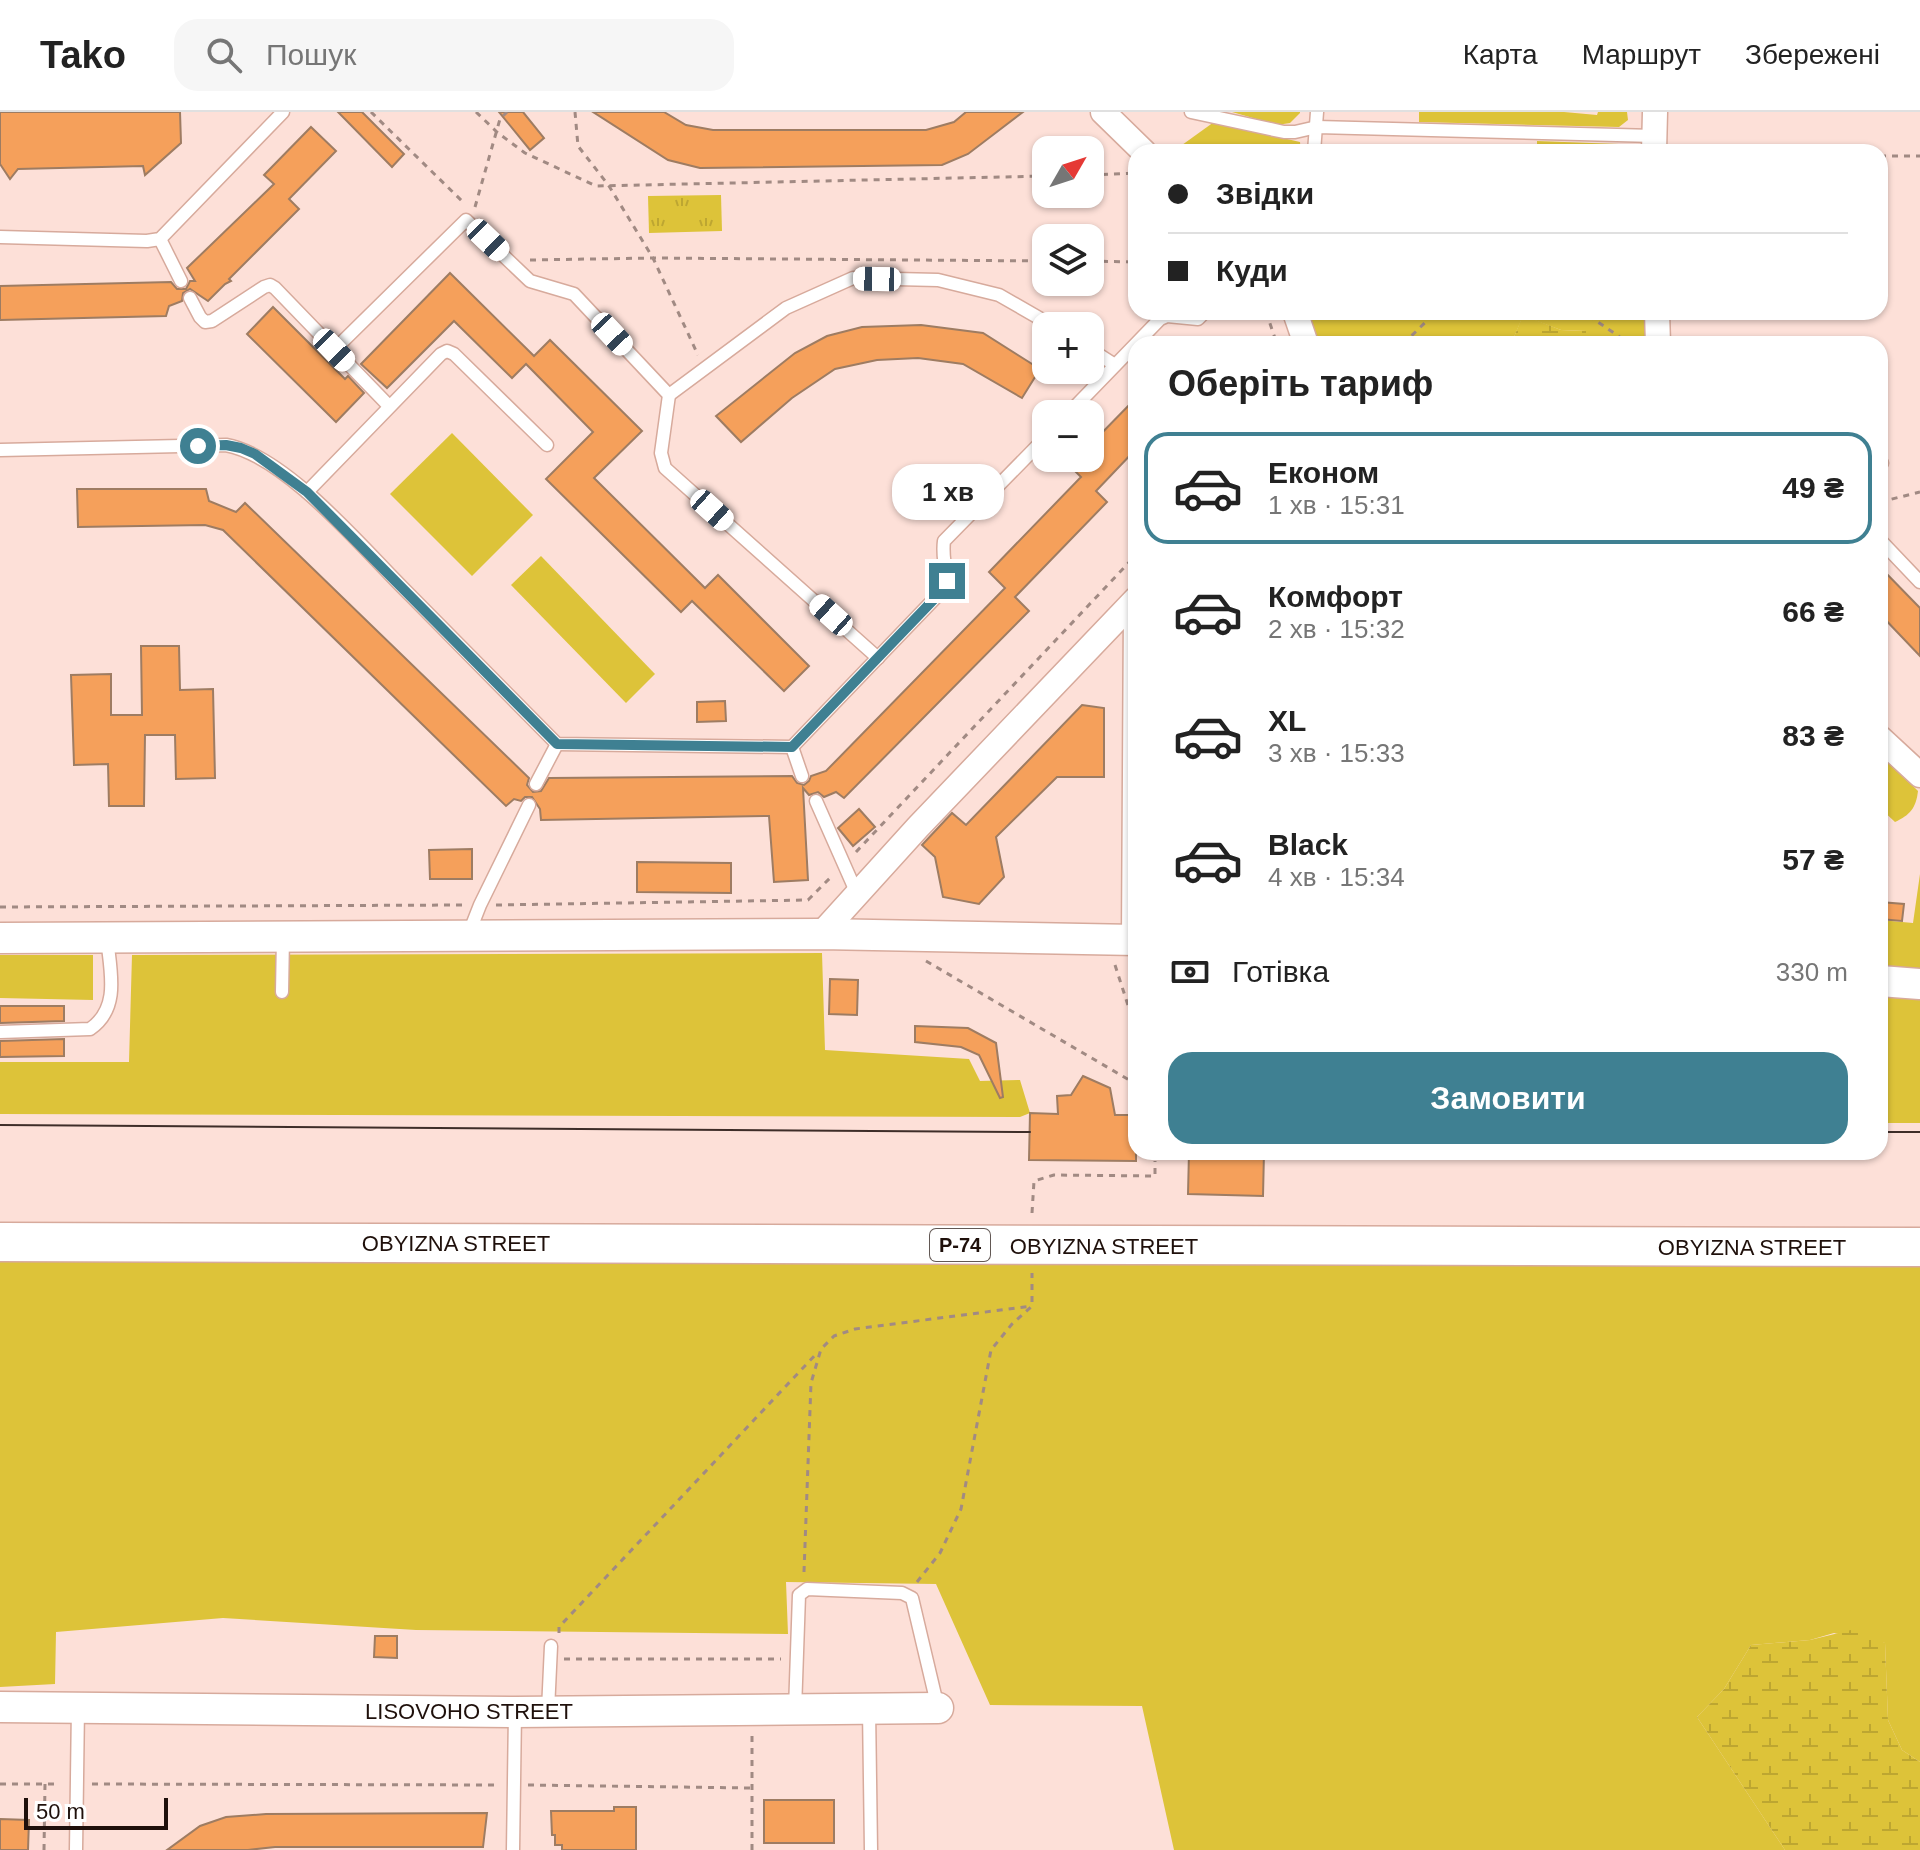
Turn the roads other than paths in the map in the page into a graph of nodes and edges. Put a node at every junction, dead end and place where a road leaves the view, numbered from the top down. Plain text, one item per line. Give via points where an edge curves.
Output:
1 (283, 112) edge
2 (1103, 112) edge
3 (1191, 112) edge
4 (1317, 112) edge
5 (1317, 127) junction
6 (1655, 133) edge
7 (1136, 144) edge
8 (1315, 144) edge
9 (0, 237) edge
10 (160, 239) junction
11 (181, 281) dead end
12 (190, 298) dead end
13 (1032, 314) edge
14 (1161, 320) edge
15 (1145, 336) edge
16 (334, 350) junction
17 (1128, 352) edge
18 (1104, 358) edge
19 (1115, 365) junction
20 (669, 395) junction
21 (1081, 400) edge
22 (389, 406) junction
23 (547, 445) dead end
24 (0, 450) edge
25 (1032, 451) edge
26 (307, 492) junction
27 (1888, 548) edge
28 (1920, 582) edge
29 (1128, 607) edge
30 (878, 658) junction
31 (557, 744) junction
32 (1888, 745) edge
33 (792, 747) junction
34 (1128, 770) edge
35 (1920, 775) edge
36 (802, 776) dead end
37 (536, 784) dead end
38 (816, 801) dead end
39 (529, 805) dead end
40 (858, 896) junction
41 (821, 934) junction
42 (467, 936) junction
43 (283, 937) junction
44 (0, 938) edge
45 (107, 938) junction
46 (1123, 939) edge
47 (1888, 982) edge
48 (1920, 984) edge
49 (282, 992) dead end
50 (0, 1032) edge
51 (0, 1242) edge
52 (1920, 1247) edge
53 (551, 1646) road end
54 (0, 1707) edge
55 (78, 1707) junction
56 (938, 1708) joint
57 (869, 1709) junction
58 (795, 1710) junction
59 (515, 1712) junction
60 (548, 1712) junction
61 (76, 1850) edge
62 (513, 1850) edge
63 (871, 1850) edge

1 - 10 lane
2 - 7 street
3 - 5 lane via 1284,132
4 - 5 lane
5 - 6 lane
5 - 8 lane
9 - 10 lane
10 - 11 lane
12 - 16 lane via 200,317 212,321 270,285
13 - 20 lane via 999,295 938,280 853,278 786,308
14 - 15 lane
16 - 20 lane via 466,220 530,281 574,294
16 - 22 lane
17 - 19 lane
18 - 19 lane
19 - 21 lane
20 - 30 lane via 661,453 665,468
22 - 23 lane via 447,351
22 - 26 lane
24 - 26 lane via 226,445 255,454
25 - 30 lane via 944,541 947,581
26 - 31 lane
27 - 28 lane
29 - 40 street
30 - 33 lane
31 - 33 lane
31 - 37 lane
32 - 35 street
33 - 36 lane
34 - 46 lane
38 - 40 lane
39 - 42 lane
40 - 41 street
41 - 42 street
41 - 46 street
42 - 43 street
43 - 45 street
43 - 49 lane
44 - 45 street
45 - 50 lane via 112,994 101,1021 90,1029
47 - 48 street
51 - 52 main road, OBYIZNA STREET / Р-74
53 - 60 lane
54 - 55 street, LISOVOHO STREET
55 - 59 street, LISOVOHO STREET
55 - 61 lane
56 - 57 street, LISOVOHO STREET
56 - 58 lane via 912,1598 807,1589 799,1595
57 - 58 street, LISOVOHO STREET
57 - 63 lane
58 - 60 street, LISOVOHO STREET
59 - 60 street, LISOVOHO STREET
59 - 62 lane

